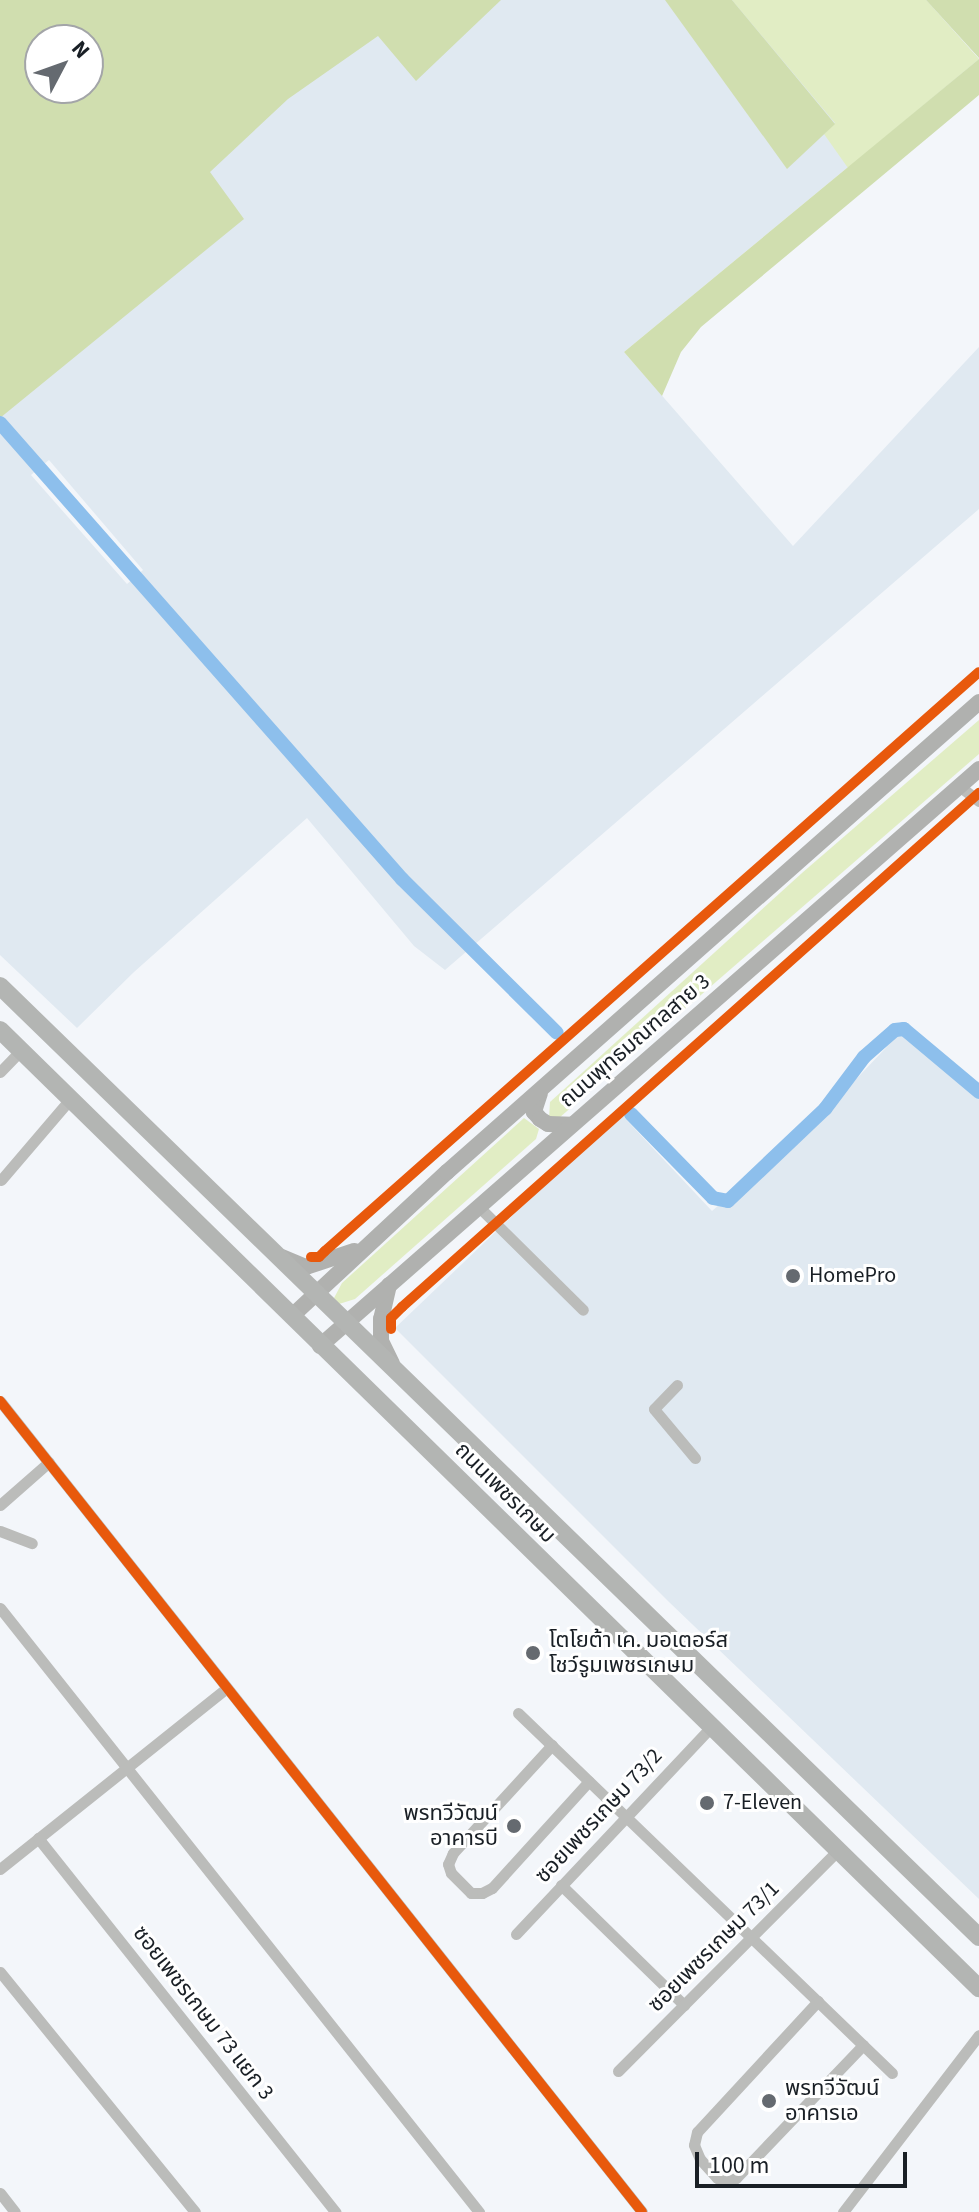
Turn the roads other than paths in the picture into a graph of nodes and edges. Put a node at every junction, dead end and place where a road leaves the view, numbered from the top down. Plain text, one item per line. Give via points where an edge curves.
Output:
1 (979, 702) edge
2 (979, 769) edge
3 (959, 786) junction
4 (979, 801) edge
5 (0, 986) edge
6 (0, 1030) edge
7 (21, 1050) junction
8 (0, 1072) edge
9 (540, 1091) junction
10 (71, 1098) junction
11 (572, 1125) junction
12 (1, 1180) edge
13 (479, 1207) junction
14 (365, 1246) junction
15 (277, 1255) junction
16 (389, 1285) junction
17 (317, 1294) junction
18 (583, 1310) dead end
19 (292, 1316) junction
20 (345, 1321) junction
21 (320, 1346) junction
22 (394, 1370) junction
23 (677, 1385) dead end
24 (0, 1401) edge
25 (695, 1458) dead end
26 (49, 1462) junction
27 (0, 1505) edge
28 (0, 1531) edge
29 (32, 1543) dead end
30 (0, 1608) edge
31 (227, 1688) junction
32 (518, 1713) dead end
33 (711, 1727) junction
34 (552, 1745) junction
35 (126, 1768) junction
36 (589, 1781) junction
37 (626, 1816) junction
38 (38, 1838) junction
39 (838, 1850) junction
40 (0, 1869) edge
41 (561, 1885) junction
42 (516, 1934) dead end
43 (752, 1937) junction
44 (979, 1937) edge
45 (0, 1972) edge
46 (979, 1988) edge
47 (818, 2001) junction
48 (684, 2005) junction
49 (979, 2035) edge
50 (863, 2045) junction
51 (618, 2071) dead end
52 (892, 2073) dead end
53 (0, 2193) edge
54 (15, 2212) edge
55 (195, 2212) edge
56 (336, 2212) edge
57 (479, 2212) edge
58 (642, 2212) edge
59 (843, 2212) edge

1 - 9 main road, ถนนพุทธมณฑลสาย 3
2 - 3 main road, ถนนพุทธมณฑลสาย 3
3 - 4 street
3 - 11 main road, ถนนพุทธมณฑลสาย 3
5 - 15 main road, ถนนเพชรเกษม
6 - 7 main road, ถนนเพชรเกษม
7 - 8 street
7 - 10 main road, ถนนเพชรเกษม
9 - 11 main road via 534,1112 540,1119
9 - 14 main road, ถนนพุทธมณฑลสาย 3
10 - 12 street
10 - 19 main road, ถนนเพชรเกษม
11 - 13 main road, ถนนพุทธมณฑลสาย 3
13 - 16 main road, ถนนพุทธมณฑลสาย 3
13 - 18 street
14 - 15 main road via 306,1267
14 - 17 main road, ถนนพุทธมณฑลสาย 3
15 - 17 main road, ถนนเพชรเกษม
16 - 20 main road, ถนนพุทธมณฑลสาย 3
16 - 22 main road via 381,1341
17 - 19 main road, ถนนพุทธมณฑลสาย 3
17 - 20 main road, ถนนเพชรเกษม
19 - 21 main road, ถนนเพชรเกษม
20 - 21 main road, ถนนพุทธมณฑลสาย 3
20 - 22 main road, ถนนเพชรเกษม
21 - 33 main road, ถนนเพชรเกษม
22 - 44 main road, ถนนเพชรเกษม
23 - 25 street via 654,1411
24 - 26 street
26 - 27 street
26 - 31 street
28 - 29 street
30 - 35 street
31 - 35 street
31 - 58 street
32 - 34 street
33 - 37 street, ซอยเพชรเกษม 73/2
33 - 39 main road, ถนนเพชรเกษม
34 - 36 street
34 - 36 street via 453,1853 451,1873 471,1893 492,1888
35 - 38 street
35 - 57 street
36 - 37 street
37 - 41 street, ซอยเพชรเกษม 73/2
37 - 43 street
38 - 40 street
38 - 56 street, ซอยเพชรเกษม 73 แยก 3
39 - 43 street, ซอยเพชรเกษม 73/1
39 - 46 main road, ถนนเพชรเกษม
41 - 42 street, ซอยเพชรเกษม 73/2
41 - 48 street
43 - 47 street
43 - 48 street, ซอยเพชรเกษม 73/1
45 - 55 street
47 - 50 street
47 - 50 street via 697,2132 694,2145 700,2159 717,2178 736,2178
48 - 51 street, ซอยเพชรเกษม 73/1
49 - 59 street
50 - 52 street
53 - 54 street

